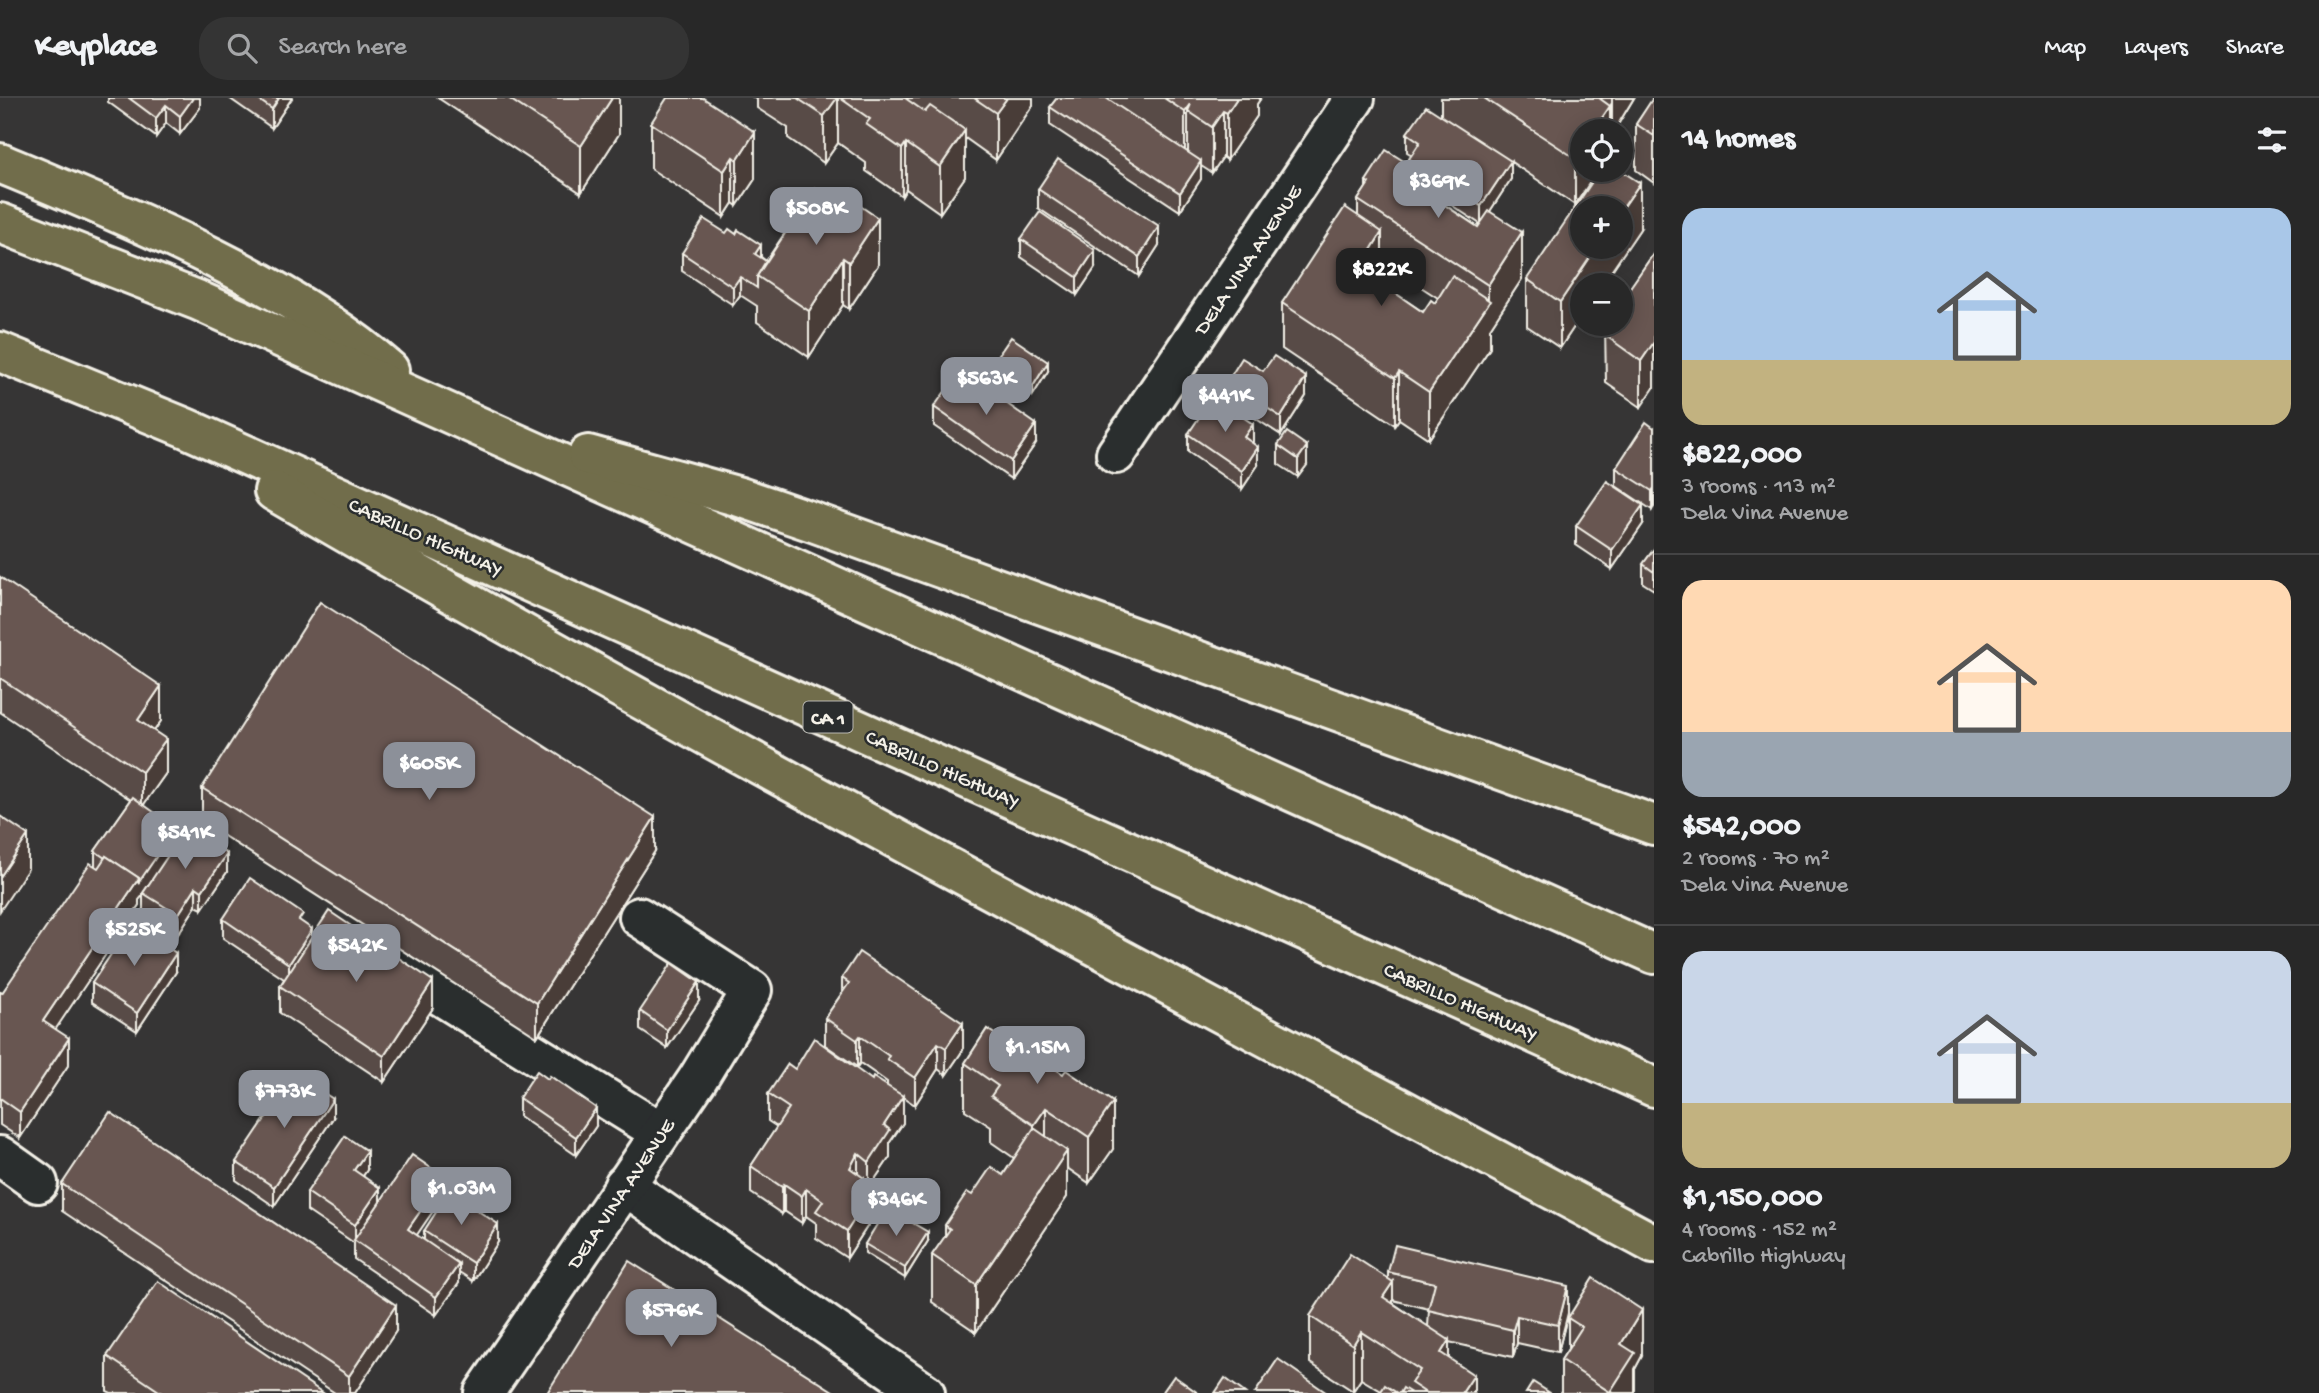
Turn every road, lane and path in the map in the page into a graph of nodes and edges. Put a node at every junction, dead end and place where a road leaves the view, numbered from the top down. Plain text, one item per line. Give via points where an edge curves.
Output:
1 (1355, 98) edge
2 (0, 163) edge
3 (0, 223) edge
4 (11, 358) edge
5 (108, 395) junction
6 (425, 402) junction
7 (499, 435) junction
8 (1116, 454) dead end
9 (1654, 825) edge
10 (639, 916) dead end
11 (360, 946) edge
12 (1654, 954) edge
13 (1654, 1087) edge
14 (660, 1132) junction
15 (0, 1156) edge
16 (38, 1183) dead end
17 (624, 1185) junction
18 (1654, 1244) edge
19 (484, 1393) edge
20 (925, 1393) edge

1 - 8 street, DELA VINA AVENUE
2 - 6 highway via 144,226 286,299 341,333
3 - 6 highway via 134,274
4 - 5 highway, CABRILLO HIGHWAY / CA 1
5 - 13 highway, CABRILLO HIGHWAY / CA 1
5 - 18 highway via 434,584 845,811
6 - 7 highway
7 - 9 highway via 740,497
7 - 12 highway
10 - 14 street, DELA VINA AVENUE via 752,990
11 - 14 street
14 - 17 street, DELA VINA AVENUE
15 - 16 street
17 - 19 street, DELA VINA AVENUE
17 - 20 street

